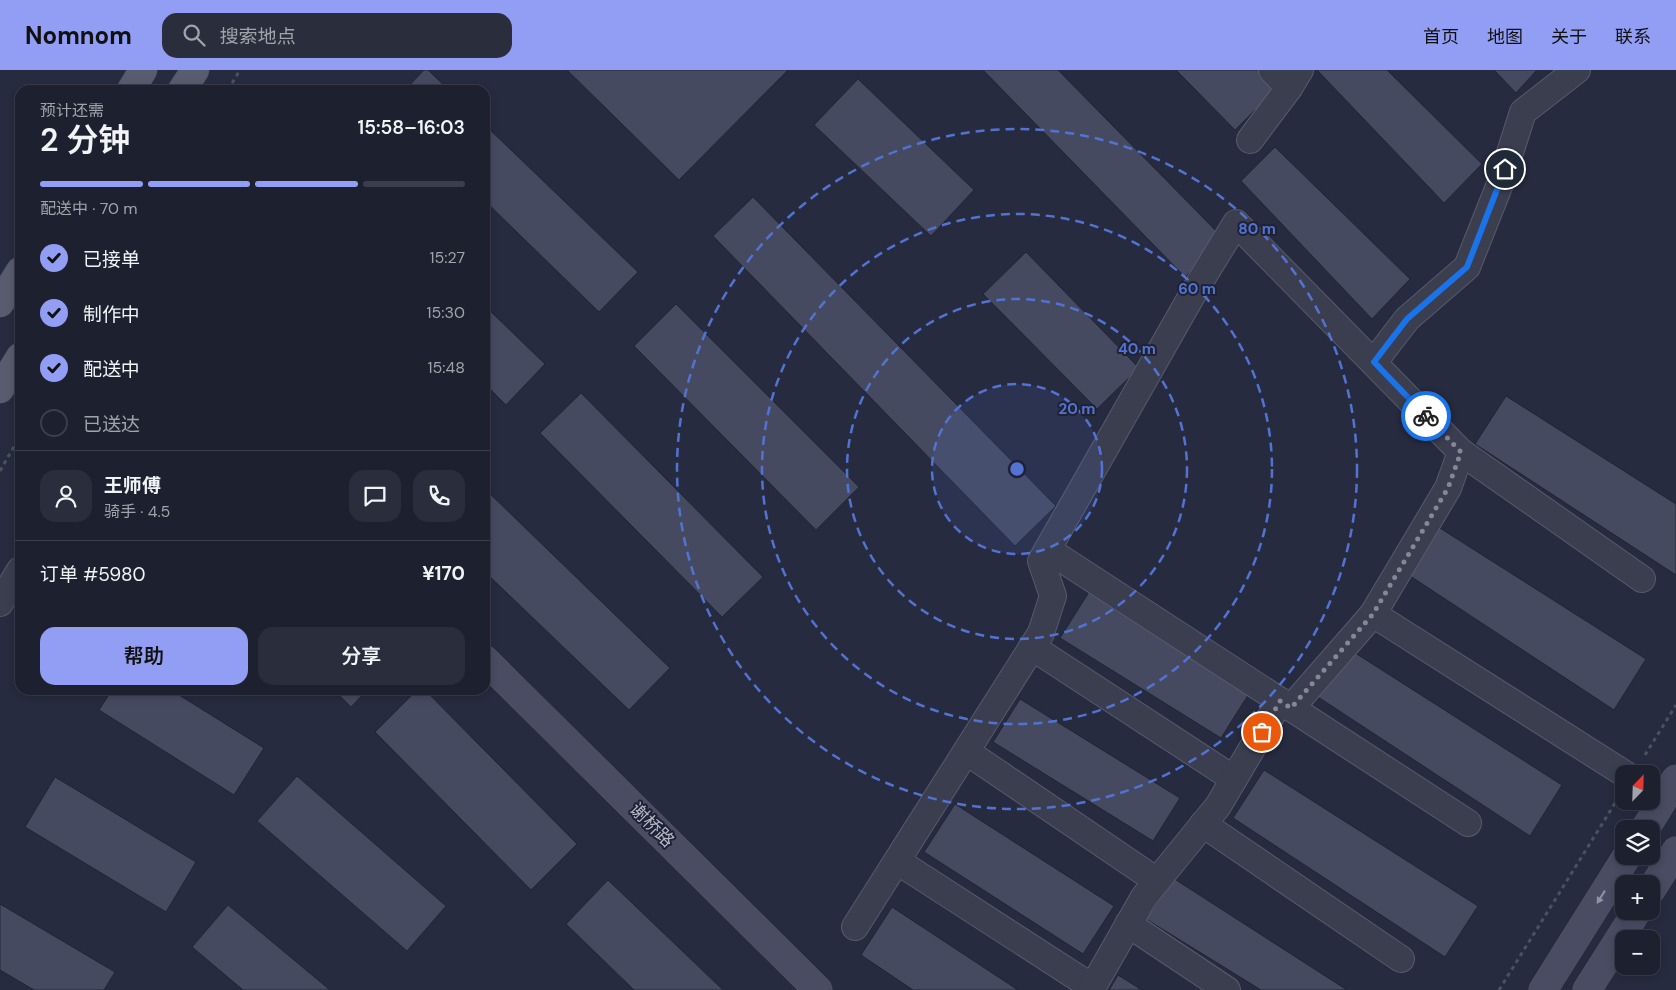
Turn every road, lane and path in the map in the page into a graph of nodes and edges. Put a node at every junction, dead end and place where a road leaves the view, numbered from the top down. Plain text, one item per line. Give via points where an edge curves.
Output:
1 (143, 70) edge
2 (195, 70) edge
3 (240, 70) edge
4 (1577, 70) edge
5 (1287, 76) edge
6 (134, 85) edge
7 (185, 85) edge
8 (231, 85) edge
9 (1250, 140) dead end
10 (15, 279) edge
11 (0, 303) edge
12 (1374, 362) junction
13 (15, 364) edge
14 (0, 390) edge
15 (15, 445) edge
16 (1461, 452) junction
17 (0, 471) edge
18 (1048, 550) junction
19 (15, 578) edge
20 (1642, 579) dead end
21 (0, 603) edge
22 (1373, 614) junction
23 (1032, 646) junction
24 (490, 665) edge
25 (1286, 704) junction
26 (1676, 705) edge
27 (967, 752) junction
28 (1636, 765) edge
29 (1615, 767) edge
30 (1234, 779) junction
31 (1664, 789) edge
32 (1615, 799) edge
33 (1649, 820) edge
34 (1468, 823) dead end
35 (1203, 824) junction
36 (1676, 851) edge
37 (897, 861) junction
38 (1621, 865) edge
39 (1660, 876) edge
40 (1157, 881) junction
41 (1631, 920) edge
42 (1128, 924) junction
43 (855, 927) dead end
44 (1401, 959) dead end
45 (1091, 989) edge
46 (818, 990) edge
47 (1227, 990) edge
48 (1499, 990) edge
49 (1543, 990) edge
50 (1587, 990) edge

1 - 6 main road
2 - 7 main road
3 - 8 path
4 - 12 street via 1523,112 1500,184 1467,267 1407,319
5 - 9 street
10 - 11 main road
12 - 16 street
12 - 18 street via 1236,222
13 - 14 main road
15 - 17 path
16 - 20 street
16 - 22 street via 1448,488
18 - 23 street via 1041,561 1053,596 1041,633
18 - 25 street
19 - 21 street
22 - 25 street
22 - 29 street
23 - 27 street
23 - 30 street
24 - 46 street, 谢桥路
25 - 30 street
25 - 34 street
26 - 28 path
27 - 37 street
27 - 40 street
30 - 35 street
31 - 33 street
32 - 48 path
35 - 40 street
35 - 44 street
36 - 39 street
37 - 43 street
37 - 45 street
38 -> 49 street
40 - 42 street
41 - 50 street
42 - 45 street
42 - 47 street

